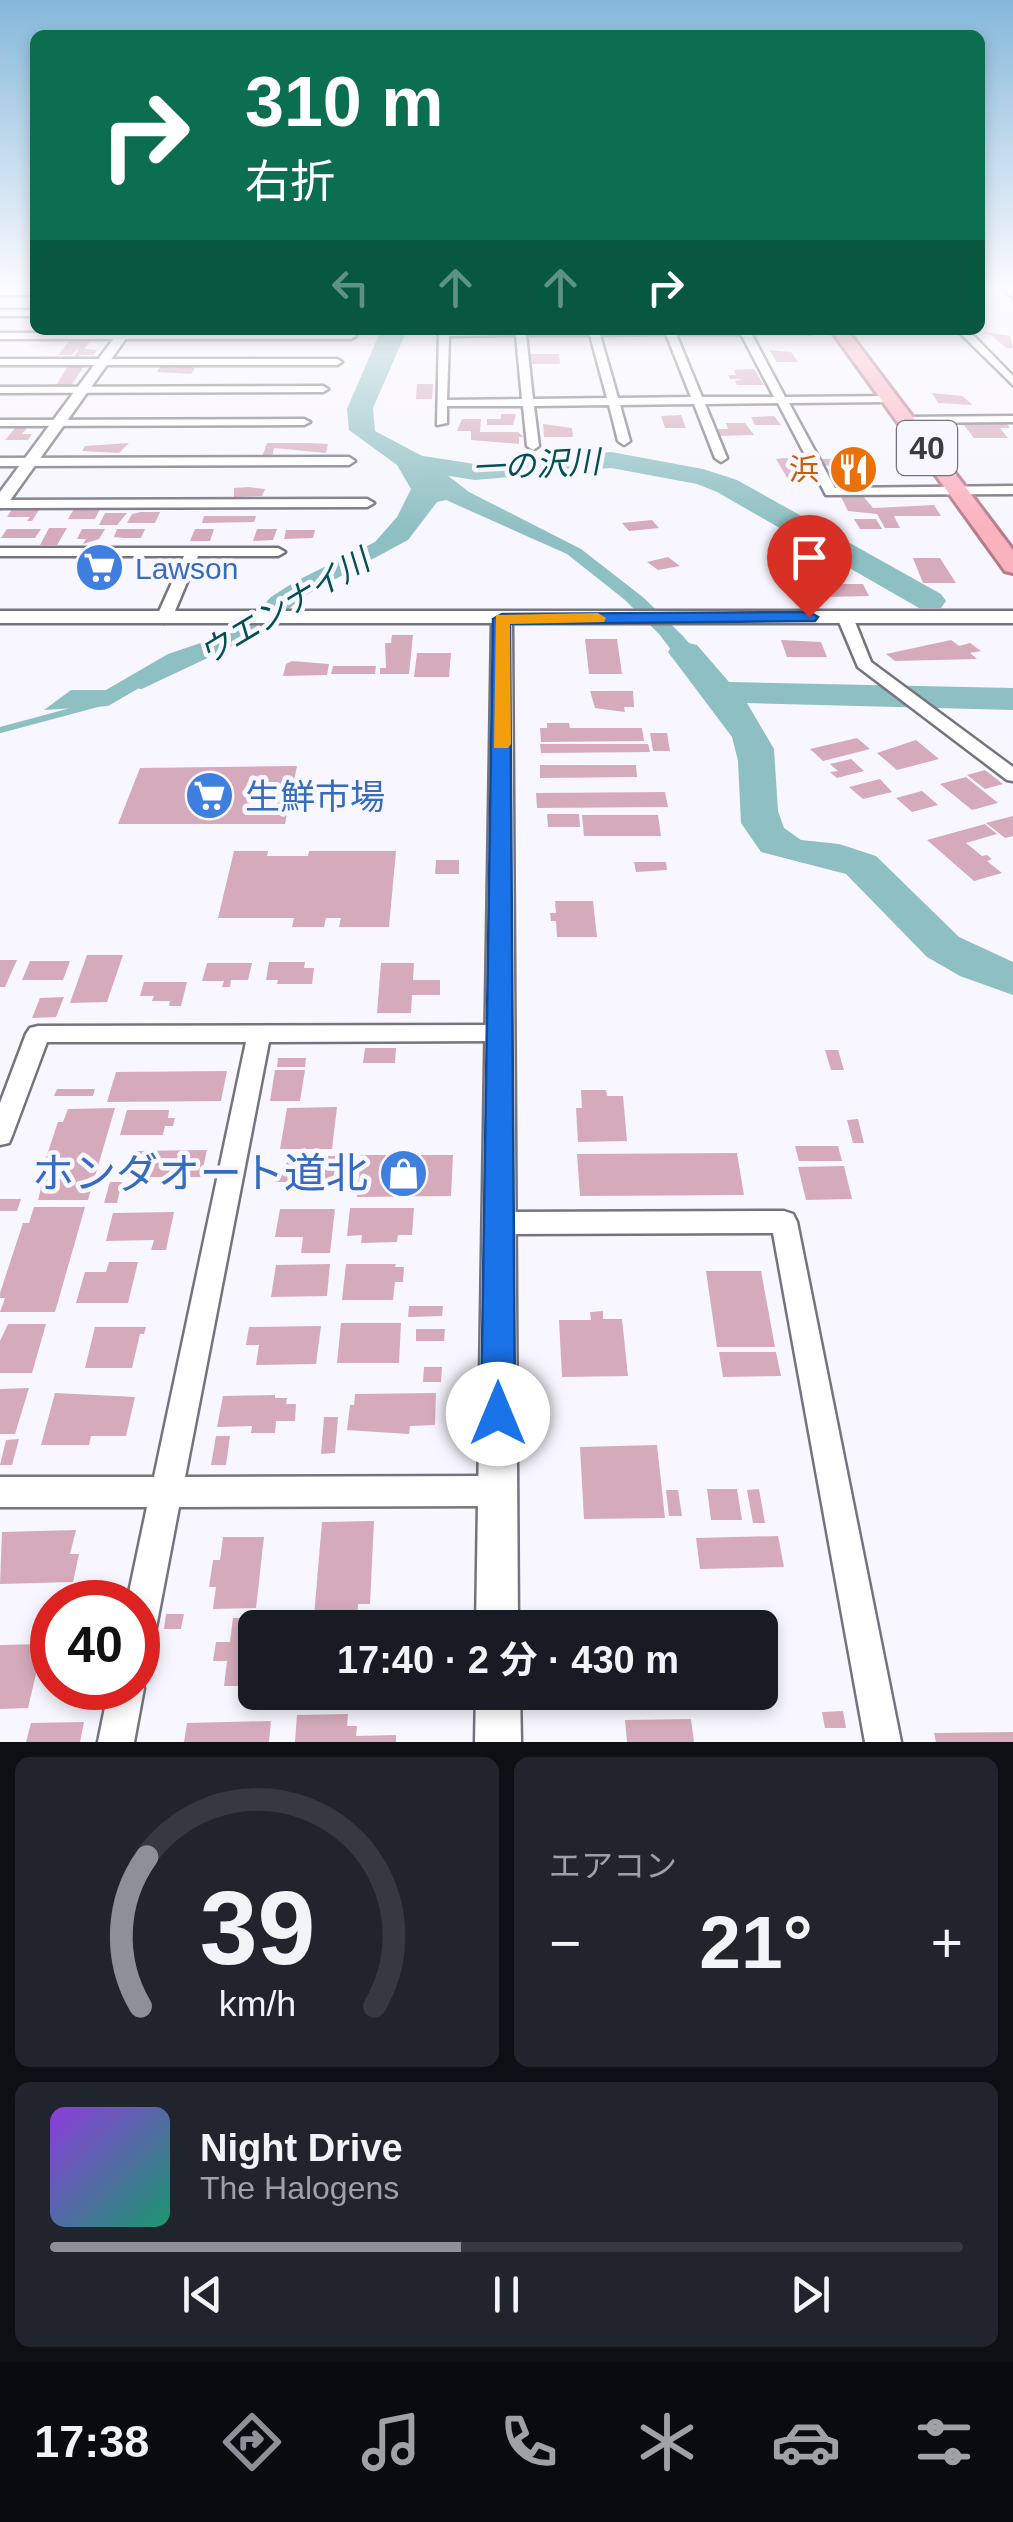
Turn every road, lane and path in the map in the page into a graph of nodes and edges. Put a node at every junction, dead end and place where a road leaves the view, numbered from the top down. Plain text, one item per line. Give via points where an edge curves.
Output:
1 (99, 368) edge
2 (443, 368) edge
3 (524, 368) edge
4 (604, 368) edge
5 (684, 368) edge
6 (764, 368) edge
7 (868, 368) edge
8 (889, 368) edge
9 (0, 390) edge
10 (83, 390) junction
11 (323, 390) dead end
12 (891, 399) junction
13 (781, 400) junction
14 (697, 401) junction
15 (528, 402) junction
16 (613, 402) junction
17 (442, 403) junction
18 (1013, 419) edge
19 (906, 420) junction
20 (929, 420) junction
21 (0, 422) edge
22 (58, 422) junction
23 (304, 422) dead end
24 (441, 423) dead end
25 (624, 441) dead end
26 (533, 446) dead end
27 (721, 458) dead end
28 (349, 461) dead end
29 (0, 462) edge
30 (30, 462) junction
31 (957, 490) junction
32 (983, 490) junction
33 (1013, 490) edge
34 (0, 503) edge
35 (368, 504) dead end
36 (1003, 516) dead end
37 (193, 551) junction
38 (0, 552) edge
39 (278, 552) dead end
40 (1013, 566) edge
41 (845, 617) junction
42 (0, 618) edge
43 (164, 618) junction
44 (1013, 618) edge
45 (502, 619) junction
46 (1013, 776) edge
47 (501, 1033) junction
48 (259, 1034) junction
49 (0, 1136) edge
50 (500, 1223) junction
51 (166, 1491) junction
52 (497, 1491) junction
53 (0, 1492) edge
54 (148, 1580) edge
55 (497, 1610) edge
56 (122, 1710) edge
57 (498, 1710) edge
58 (116, 1742) edge
59 (498, 1742) edge
60 (883, 1742) edge

1 - 10 street
2 - 17 street
3 - 15 street
4 - 16 street
5 - 14 street
6 - 13 street
7 - 12 highway, 40
8 - 20 highway, 40
9 - 10 street
10 - 11 street
10 - 22 street
12 - 13 street
12 - 19 highway, 40
13 - 14 street
13 - 31 street via 831,492
14 - 16 street
14 - 27 street
15 - 16 street
15 - 17 street
15 - 26 street
16 - 25 street
17 - 24 street
18 - 20 street
19 - 20 street
19 - 31 highway, 40
20 - 32 highway, 40
21 - 22 street
22 - 23 street
22 - 30 street
28 - 30 street
29 - 30 street
30 - 34 street
31 - 32 street
31 - 40 highway, 40
32 - 33 street
32 - 36 highway, 40
34 - 35 street
37 - 38 street
37 - 39 street
37 - 43 street
41 - 44 street
41 - 45 street
41 - 46 street via 864,664
42 - 43 street
43 - 45 street
45 - 47 street
47 - 48 street
47 - 50 street
48 - 49 street via 38,1034
48 - 51 street
50 - 52 street
50 - 60 street via 784,1222
51 - 52 street
51 - 53 street
51 - 54 street
52 - 55 street
56 - 58 street
57 - 59 street

